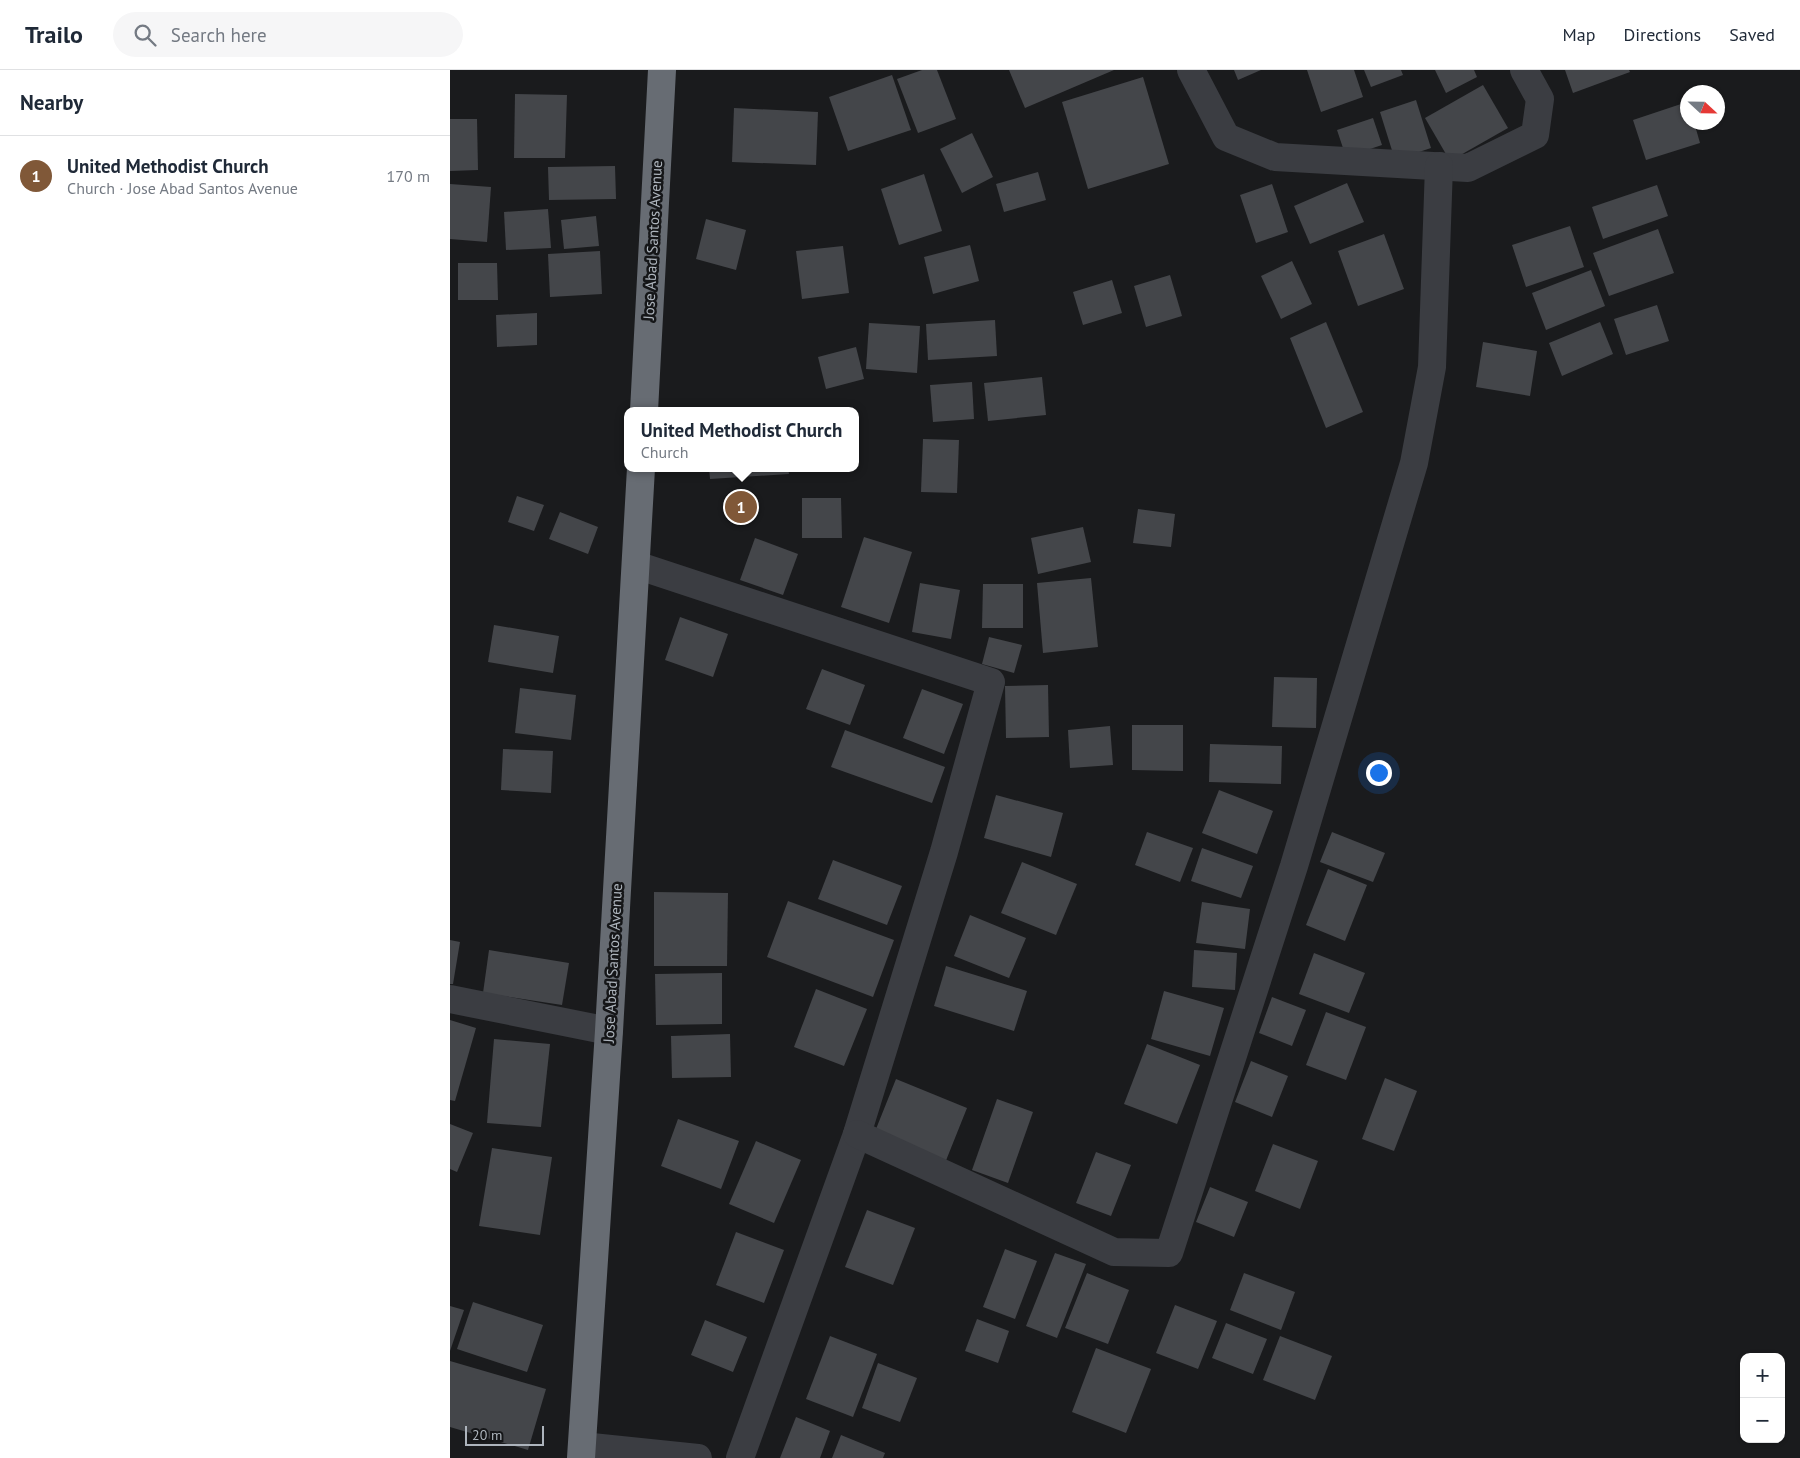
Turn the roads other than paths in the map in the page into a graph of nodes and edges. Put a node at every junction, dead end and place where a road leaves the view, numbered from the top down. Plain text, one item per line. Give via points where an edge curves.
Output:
1 (662, 70) edge
2 (1191, 70) edge
3 (1524, 70) edge
4 (1440, 166) junction
5 (644, 407) edge
6 (641, 472) edge
7 (636, 565) junction
8 (450, 999) edge
9 (609, 1031) junction
10 (857, 1134) junction
11 (581, 1452) edge
12 (698, 1458) edge
13 (740, 1458) edge

1 - 5 highway, Jose Abad Santos Avenue
2 - 4 street via 1226,137 1275,157
3 - 4 street via 1540,99 1535,135 1468,168
4 - 10 street via 1432,367 1414,463 1294,866 1169,1253 1114,1252
6 - 7 highway, Jose Abad Santos Avenue
7 - 9 highway, Jose Abad Santos Avenue
7 - 10 street via 991,682 944,852
8 - 9 street
9 - 11 highway, Jose Abad Santos Avenue
10 - 13 street
11 - 12 street

